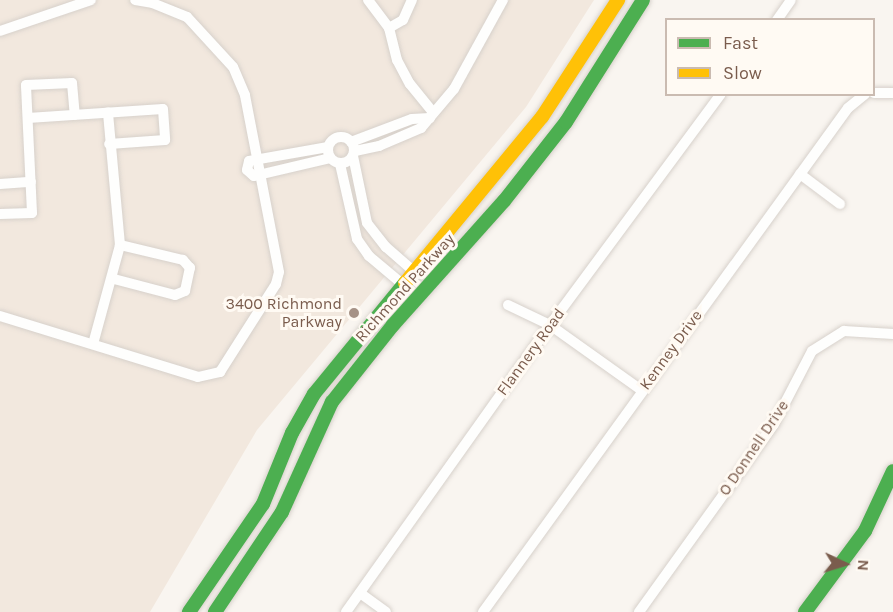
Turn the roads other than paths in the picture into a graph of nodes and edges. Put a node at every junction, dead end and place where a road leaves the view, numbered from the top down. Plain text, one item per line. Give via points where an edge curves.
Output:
1 (91, 0) edge
2 (135, 0) edge
3 (368, 0) edge
4 (412, 0) edge
5 (503, 0) edge
6 (618, 0) edge
7 (643, 0) edge
8 (791, 0) edge
9 (778, 18) edge
10 (389, 28) junction
11 (0, 31) edge
12 (875, 93) edge
13 (893, 93) edge
14 (720, 96) edge
15 (863, 96) edge
16 (108, 113) junction
17 (75, 115) junction
18 (432, 115) junction
19 (28, 118) junction
20 (109, 144) junction
21 (353, 150) junction
22 (295, 153) junction
23 (332, 156) junction
24 (256, 159) junction
25 (298, 166) junction
26 (800, 174) junction
27 (260, 175) junction
28 (31, 182) junction
29 (0, 184) edge
30 (840, 204) dead end
31 (0, 214) edge
32 (120, 245) junction
33 (414, 271) junction
34 (114, 279) junction
35 (429, 284) junction
36 (403, 285) junction
37 (418, 297) junction
38 (508, 305) dead end
39 (0, 316) edge
40 (550, 325) junction
41 (893, 334) edge
42 (93, 344) junction
43 (642, 390) junction
44 (893, 471) edge
45 (360, 593) junction
46 (189, 612) edge
47 (214, 612) edge
48 (346, 612) edge
49 (386, 612) edge
50 (483, 612) edge
51 (639, 612) edge
52 (805, 612) edge

1 - 11 street
2 - 24 street via 187,17 233,67 245,95
3 - 10 street
4 - 10 street via 403,20
5 - 18 street via 454,89
6 - 33 main road, Richmond Parkway via 542,117
7 - 35 main road, Richmond Parkway via 566,122 504,201
8 - 9 street
10 - 18 street via 397,60
12 - 13 street
14 - 40 street, Flannery Road
15 - 26 street, Kenney Drive via 848,108
16 - 17 street
16 - 20 street
16 - 20 street via 163,109 165,140
17 - 19 street
17 - 19 street via 72,83 26,85
18 - 21 street via 416,133
19 - 28 street
20 - 32 street
21 - 23 street
21 - 23 street via 339,137
21 - 33 street via 368,223 386,247
22 - 23 street
22 - 24 street
22 - 25 street
23 - 25 street
23 - 36 street via 357,239 369,256
24 - 27 street
25 - 27 street
26 - 30 street
26 - 43 street, Kenney Drive
27 - 42 street via 279,272 276,284 220,372 198,377
28 - 29 street
28 - 31 street via 33,213
32 - 34 street
32 - 34 street via 183,260 190,268 185,291 175,295
33 - 35 street
33 - 36 main road, Richmond Parkway
34 - 42 street
35 - 37 main road, Richmond Parkway
36 - 37 street
36 - 46 main road, Richmond Parkway via 314,394 292,433 263,504
37 - 47 main road, Richmond Parkway via 332,402 282,512
38 - 40 street
39 - 42 street
40 - 43 street
40 - 45 street, Flannery Road
41 - 51 street, O Donnell Drive via 844,331 812,351 774,424
43 - 50 street, Kenney Drive
44 - 52 main road via 865,531
45 - 48 street, Flannery Road
45 - 49 street

